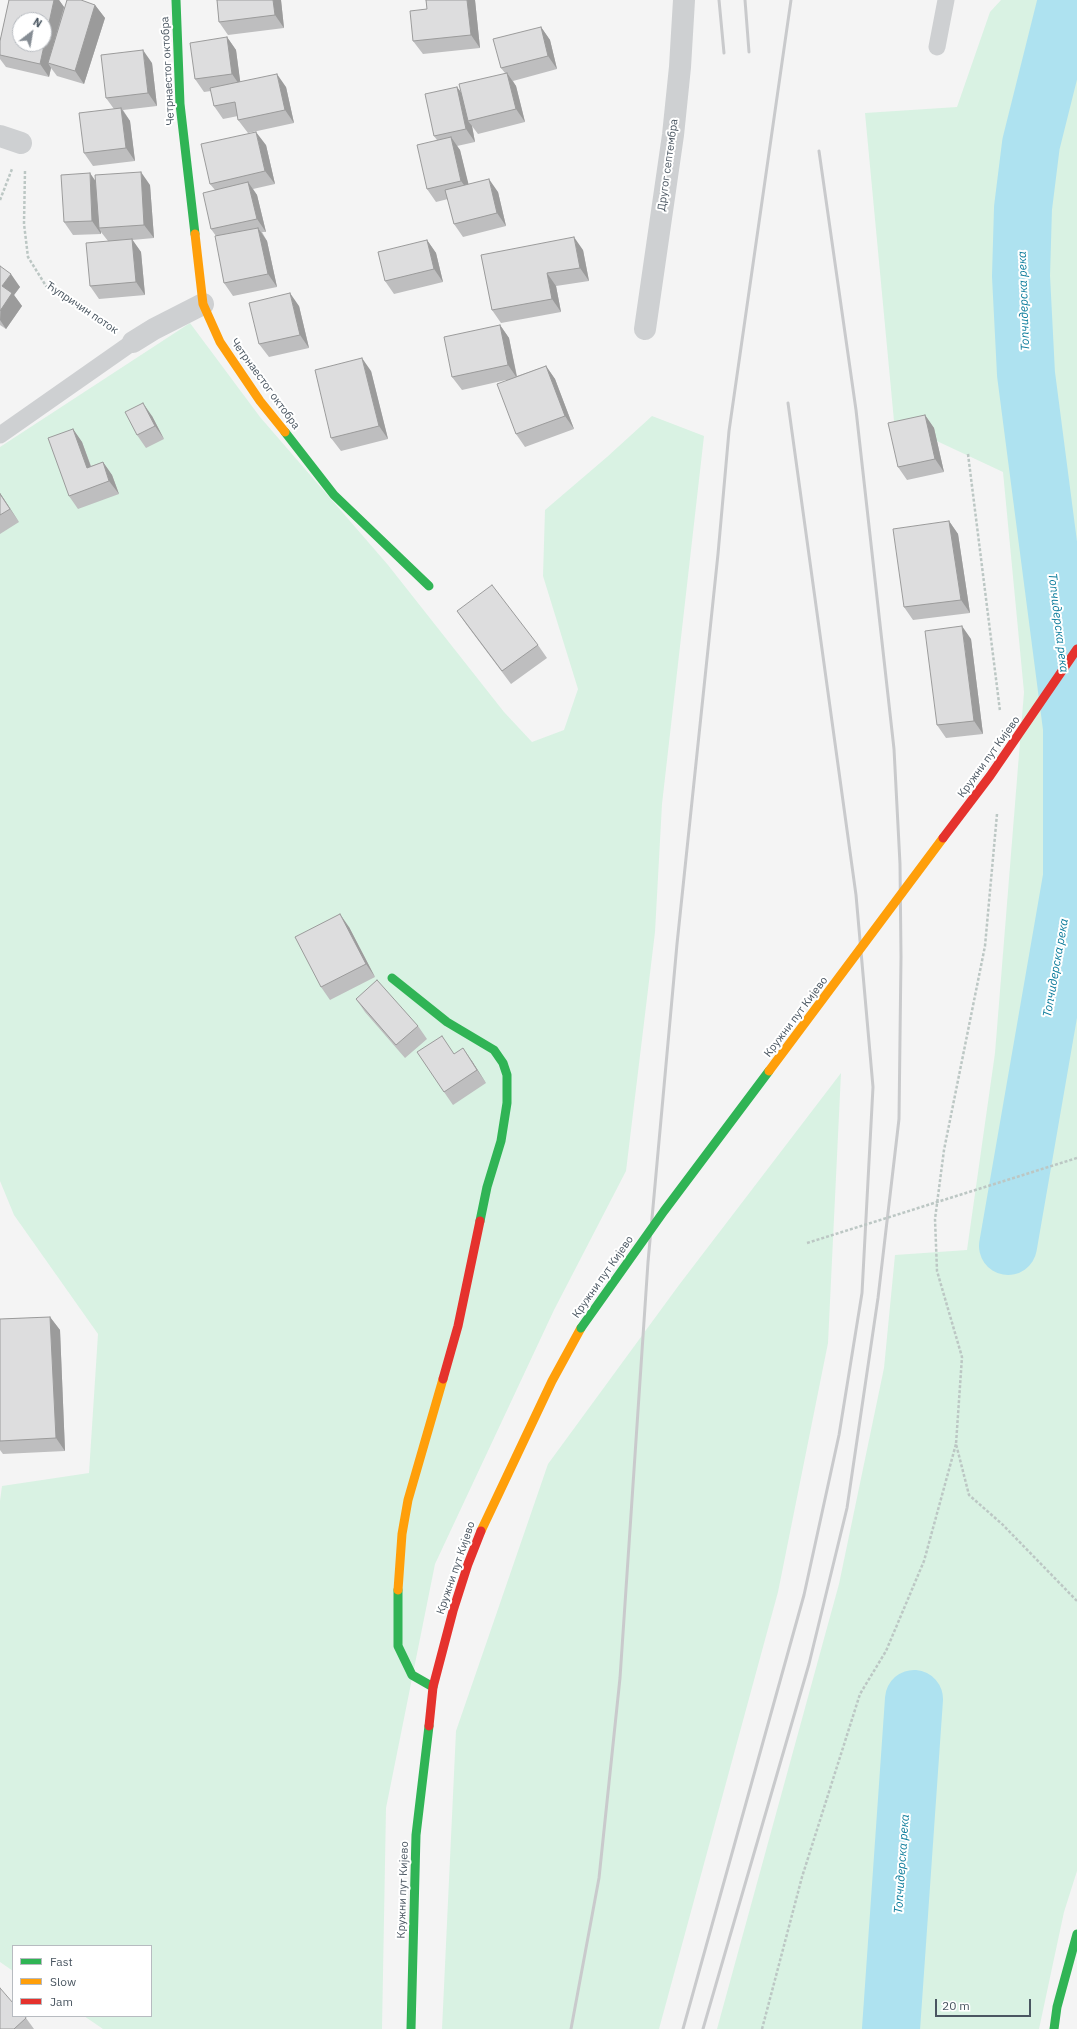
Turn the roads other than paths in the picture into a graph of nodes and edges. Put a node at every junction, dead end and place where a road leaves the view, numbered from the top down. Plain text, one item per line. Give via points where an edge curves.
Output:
1 (176, 0) edge
2 (684, 0) edge
3 (946, 0) edge
4 (937, 47) dead end
5 (0, 136) edge
6 (20, 143) dead end
7 (203, 304) junction
8 (645, 329) dead end
9 (133, 342) joint
10 (0, 435) edge
11 (429, 586) dead end
12 (1077, 650) edge
13 (392, 978) dead end
14 (433, 1687) junction
15 (1077, 1934) edge
16 (411, 2029) edge
17 (1054, 2029) edge

1 - 7 main road, Четрнаестог октобра via 180,104
2 - 8 street, Другог септембра via 673,135
3 - 4 lane
5 - 6 street
7 - 9 street, Ћупричин поток
7 - 11 main road, Четрнаестог октобра via 220,342 260,401 334,495
9 - 10 lane, Ћупричин поток
12 - 14 main road, Кружни пут Кијево, bridge via 990,776 664,1211 581,1328 552,1381 490,1509 468,1564
13 - 14 main road via 447,1022 494,1050 507,1075 507,1103 501,1141 485,1194 458,1326 410,1494 402,1534 397,1613 398,1646 412,1675
14 - 16 main road, Кружни пут Кијево via 416,1836
15 - 17 main road via 1057,2006

